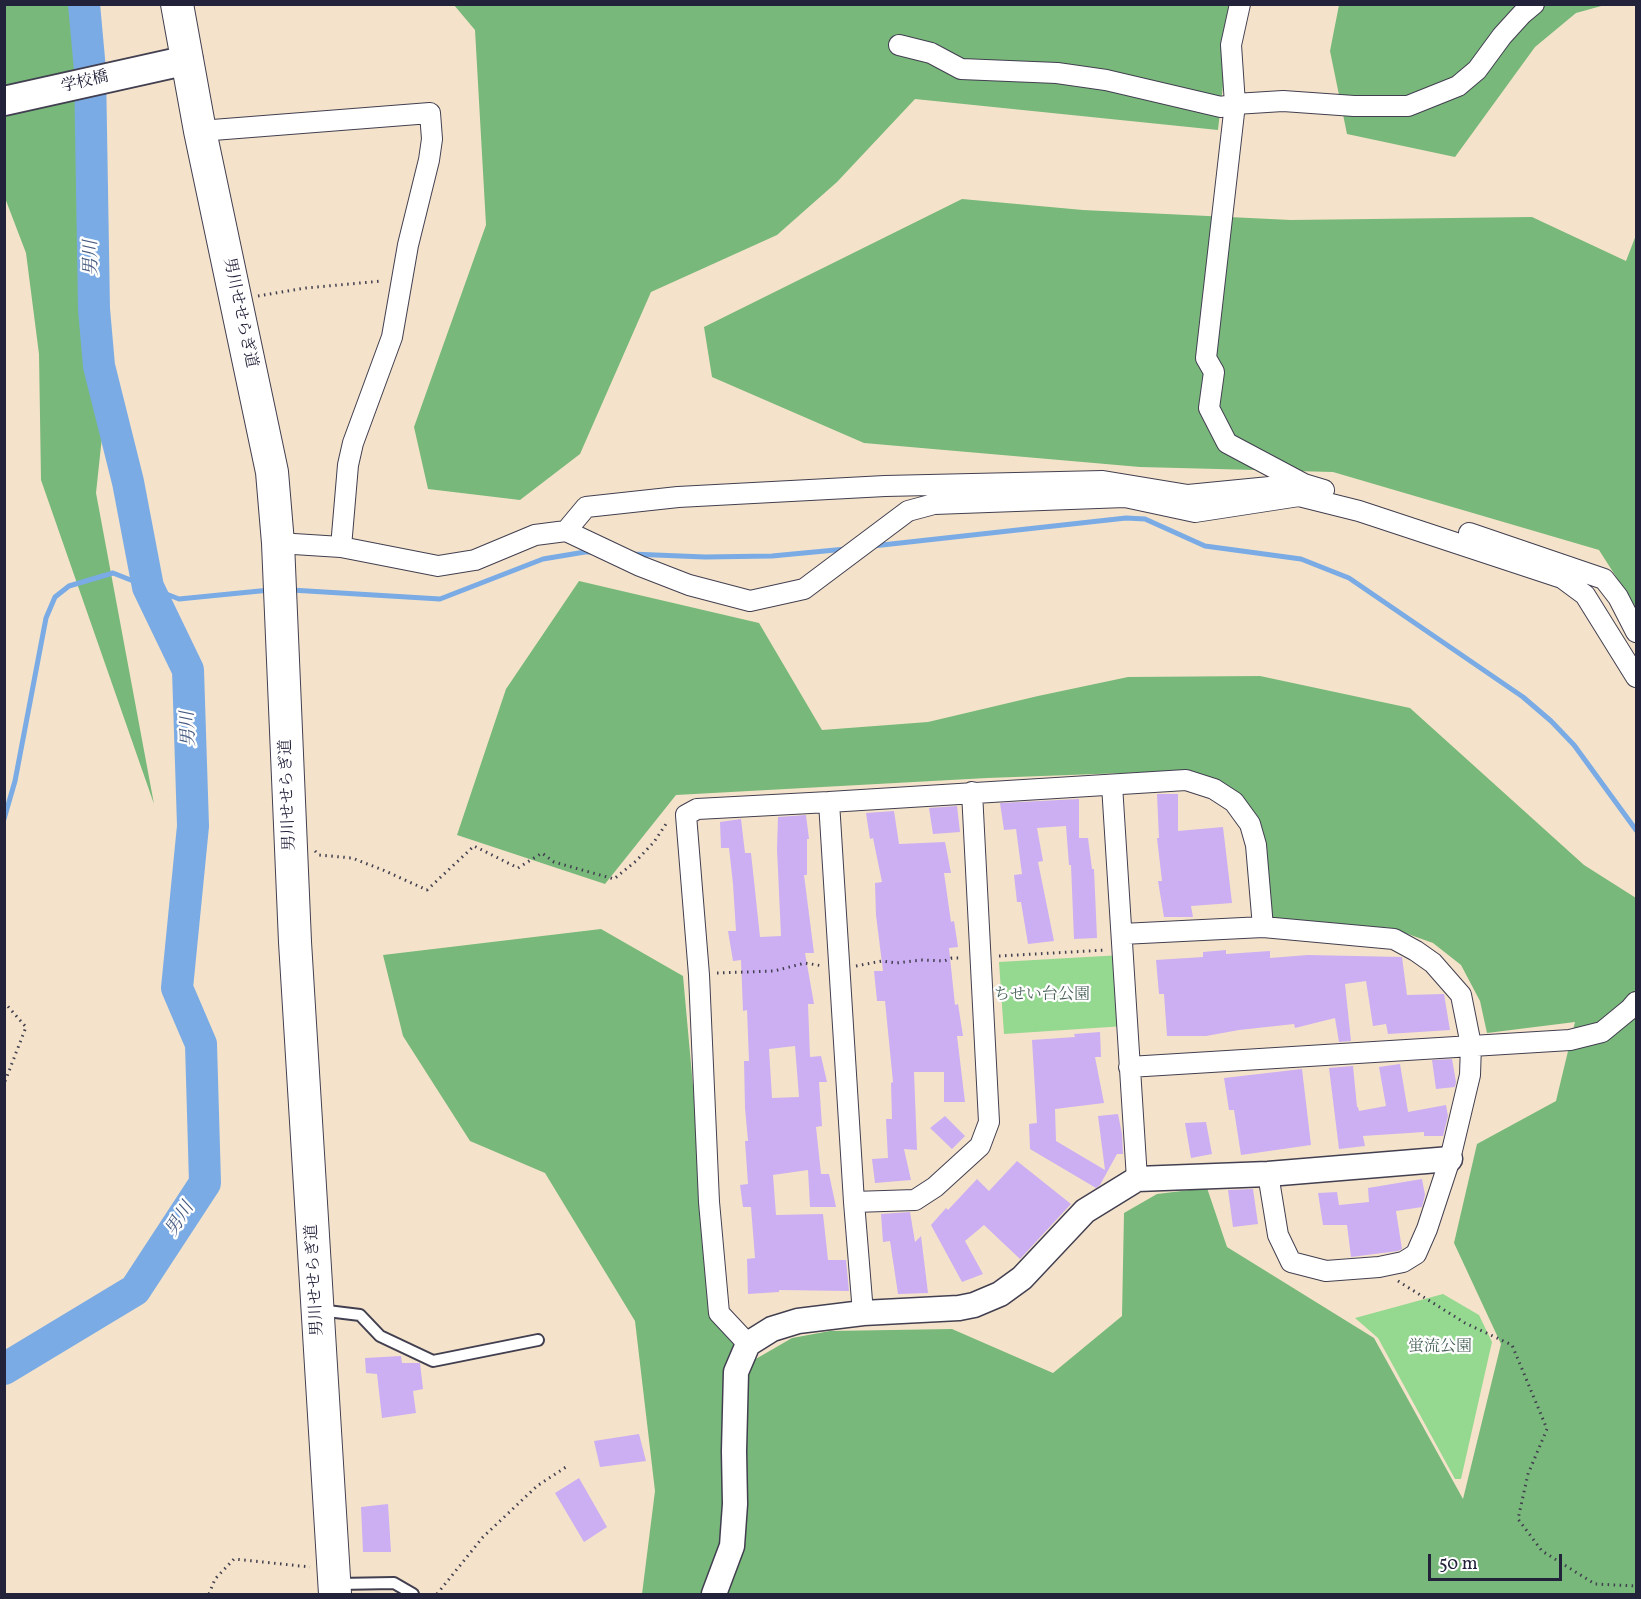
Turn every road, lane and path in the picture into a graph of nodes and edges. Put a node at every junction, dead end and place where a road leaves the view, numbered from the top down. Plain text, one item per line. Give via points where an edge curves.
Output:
1 (177, 4) edge
2 (1240, 4) edge
3 (1534, 4) edge
4 (899, 45) dead end
5 (176, 62) junction
6 (4, 101) edge
7 (1235, 104) junction
8 (200, 131) junction
9 (402, 279) junction
10 (236, 300) junction
11 (1304, 484) junction
12 (566, 531) junction
13 (278, 543) junction
14 (341, 547) junction
15 (1636, 632) edge
16 (1636, 677) edge
17 (1112, 785) junction
18 (972, 792) junction
19 (829, 802) junction
20 (692, 811) junction
21 (313, 848) dead end
22 (1263, 927) junction
23 (1123, 941) junction
24 (980, 957) junction
25 (839, 965) junction
26 (699, 975) junction
27 (4, 1002) edge
28 (1636, 1002) edge
29 (1471, 1045) junction
30 (1130, 1067) junction
31 (4, 1084) edge
32 (1450, 1159) junction
33 (1268, 1174) junction
34 (1137, 1179) junction
35 (854, 1202) junction
36 (1379, 1267) junction
37 (318, 1310) junction
38 (863, 1313) junction
39 (538, 1340) dead end
40 (748, 1344) junction
41 (566, 1467) dead end
42 (334, 1583) edge
43 (1636, 1586) edge
44 (209, 1594) edge
45 (412, 1594) edge
46 (437, 1594) edge
47 (714, 1594) edge

1 - 5 main road, 男川せせらぎ道
2 - 7 street via 1231,45
3 - 7 street via 1502,36 1477,70 1458,86 1408,106 1283,101
4 - 7 street via 931,53 961,69 1057,73 1106,80 1221,107
5 - 6 main road, 学校橋
5 - 8 main road, 男川せせらぎ道
7 - 11 street via 1206,357 1214,372 1209,408 1227,443
8 - 9 street via 430,113 429,160
8 - 10 main road, 男川せせらぎ道
9 - 10 path via 306,288
9 - 14 street via 392,337 353,443
10 - 13 main road, 男川せせらぎ道 via 272,472
11 - 12 street via 1188,495 1103,481 885,486 690,497 586,507
11 - 15 street via 1508,545 1604,579
12 - 14 street via 535,535 475,560 438,566
12 - 16 street via 640,566 750,601 804,589 908,511 934,504 1125,497 1195,512 1299,496 1359,511 1562,578 1585,594
13 - 14 street
13 - 37 main road, 男川せせらぎ道 via 296,954
17 - 18 street
17 - 22 street via 1186,780 1214,789 1234,802 1250,824 1256,845
17 - 23 street
18 - 19 street
18 - 24 street
19 - 20 street
19 - 25 street
20 - 21 path via 676,808 654,842 614,879 554,862 542,853 518,868 474,846 427,890 352,858 319,855
20 - 26 street via 686,815
22 - 23 street
22 - 29 street via 1394,939 1416,951 1433,963 1461,995
23 - 24 path
23 - 30 street
24 - 25 path
24 - 35 street via 988,1122 980,1146 915,1200
25 - 26 path via 818,967 805,963 774,971
25 - 35 street
26 - 40 street via 709,1202 719,1313
27 - 31 path via 26,1028
28 - 29 street via 1602,1032 1570,1040
29 - 30 street
29 - 32 street via 1470,1075
30 - 34 street
32 - 33 street
32 - 36 street via 1416,1254 1403,1262
33 - 34 street
33 - 36 street via 1278,1235 1291,1262 1326,1271
34 - 38 street via 1085,1211 1022,1278 1000,1294 959,1308
35 - 38 street
36 - 43 path via 1411,1291 1512,1346 1547,1429 1528,1474 1518,1519 1542,1551 1595,1584
37 - 39 lane via 360,1315 380,1336 433,1361
37 - 42 main road, 男川せせらぎ道
38 - 40 street via 798,1321 772,1329
40 - 47 street via 736,1372 732,1546
41 - 46 path via 537,1486 483,1537
42 - 44 path via 234,1559 215,1580
42 - 45 lane via 394,1583

